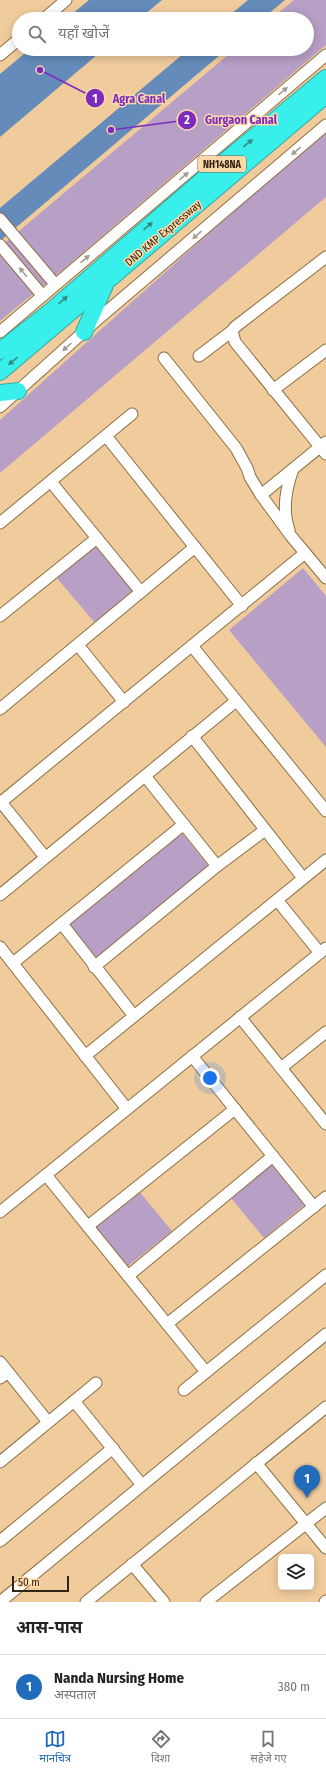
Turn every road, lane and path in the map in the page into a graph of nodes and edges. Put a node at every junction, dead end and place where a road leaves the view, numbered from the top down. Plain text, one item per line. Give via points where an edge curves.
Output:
1 (66, 0) edge
2 (52, 12) edge
3 (12, 45) edge
4 (0, 55) edge
5 (326, 55) edge
6 (326, 78) edge
7 (326, 95) edge
8 (326, 125) edge
9 (0, 219) edge
10 (2, 247) edge
11 (326, 257) edge
12 (106, 282) junction
13 (55, 284) junction
14 (42, 295) junction
15 (232, 331) junction
16 (0, 332) edge
17 (84, 332) junction
18 (326, 350) edge
19 (0, 351) edge
20 (199, 356) dead end
21 (164, 358) dead end
22 (0, 372) edge
23 (273, 390) junction
24 (18, 391) junction
25 (0, 393) edge
26 (0, 408) edge
27 (132, 414) dead end
28 (106, 436) junction
29 (324, 448) edge
30 (294, 468) junction
31 (51, 482) junction
32 (261, 495) junction
33 (0, 522) edge
34 (291, 536) junction
35 (97, 538) junction
36 (195, 547) junction
37 (305, 553) junction
38 (326, 578) edge
39 (141, 592) junction
40 (242, 606) junction
41 (0, 616) edge
42 (78, 645) junction
43 (192, 646) junction
44 (236, 701) junction
45 (124, 702) junction
46 (0, 710) edge
47 (192, 736) junction
48 (145, 776) junction
49 (0, 802) edge
50 (326, 811) edge
51 (184, 824) junction
52 (265, 830) junction
53 (46, 857) junction
54 (326, 860) edge
55 (216, 866) junction
56 (303, 878) junction
57 (0, 895) edge
58 (277, 900) junction
59 (62, 924) junction
60 (0, 947) edge
61 (323, 950) edge
62 (13, 963) junction
63 (94, 966) junction
64 (134, 1016) junction
65 (240, 1017) junction
66 (326, 1032) edge
67 (86, 1056) junction
68 (192, 1056) junction
69 (281, 1068) junction
70 (127, 1109) junction
71 (235, 1109) junction
72 (326, 1124) edge
73 (273, 1156) junction
74 (46, 1175) junction
75 (326, 1196) edge
76 (314, 1207) junction
77 (0, 1212) edge
78 (88, 1226) junction
79 (326, 1275) edge
80 (128, 1276) junction
81 (167, 1324) junction
82 (326, 1334) edge
83 (0, 1362) edge
84 (206, 1372) junction
85 (4, 1375) edge
86 (96, 1383) dead end
87 (184, 1390) dead end
88 (74, 1401) junction
89 (326, 1407) edge
90 (48, 1422) junction
91 (113, 1448) junction
92 (0, 1462) edge
93 (256, 1463) junction
94 (142, 1485) junction
95 (326, 1508) edge
96 (306, 1524) junction
97 (0, 1541) edge
98 (326, 1548) edge
99 (132, 1564) junction
100 (0, 1602) edge
101 (86, 1602) edge
102 (164, 1602) edge
103 (206, 1602) edge

1 - 2 street
3 - 4 street
13 -> 5 street
19 -> 6 highway, DND KMP Expressway / NH148NA
7 - 12 highway, DND KMP Expressway / NH148NA
8 -> 17 street
9 - 13 street
14 -> 10 street
11 - 15 street
12 - 17 highway
12 -> 22 highway, DND KMP Expressway / NH148NA
13 - 14 street
14 - 16 street
15 - 20 street
15 - 23 street via 235,342
17 -> 24 street
18 - 23 street
21 - 32 street via 236,448
23 - 29 street
24 - 25 highway
24 - 26 street
27 - 28 street
28 - 31 street
28 - 36 street
29 - 30 street
30 - 32 street
30 - 34 street via 288,482 285,508
31 - 33 street
31 - 35 street
32 - 34 street
34 - 37 street
35 - 39 street
35 - 41 street
36 - 39 street
36 - 40 street
37 - 38 street
37 - 40 street
39 - 42 street
40 - 43 street
42 - 45 street
42 - 46 street
43 - 44 street
43 - 45 street
44 - 47 street
44 - 50 street
45 - 49 street
47 - 48 street
47 - 52 street
48 - 51 street
48 - 53 street
49 - 53 street
51 - 55 street
51 - 59 street
52 - 55 street
52 - 56 street
53 - 57 street
54 - 56 street
55 - 63 street
56 - 58 street
58 - 61 street
58 - 64 street
59 - 62 street
59 - 63 street
60 - 62 street
61 - 65 street
62 - 67 street
63 - 64 street
64 - 67 street
65 - 68 street
65 - 69 street
66 - 69 street
67 - 70 street
68 - 70 street
68 - 71 street
69 - 72 street
70 - 74 street
71 - 73 street
71 - 78 street
73 - 76 street
73 - 80 street
74 - 77 street
74 - 78 street
75 - 76 street
76 - 81 street
78 - 80 street
79 - 84 street
80 - 81 street
81 - 84 street
82 - 94 street
83 - 85 street
84 - 87 street
85 - 90 street
86 - 88 street
88 - 90 street
88 - 91 street
89 - 93 street
90 - 92 street
91 - 94 street
91 - 97 street
93 - 96 street
93 - 99 street
94 - 100 street
95 - 96 street
96 - 98 street
96 - 103 street
99 - 101 street
99 - 102 street

